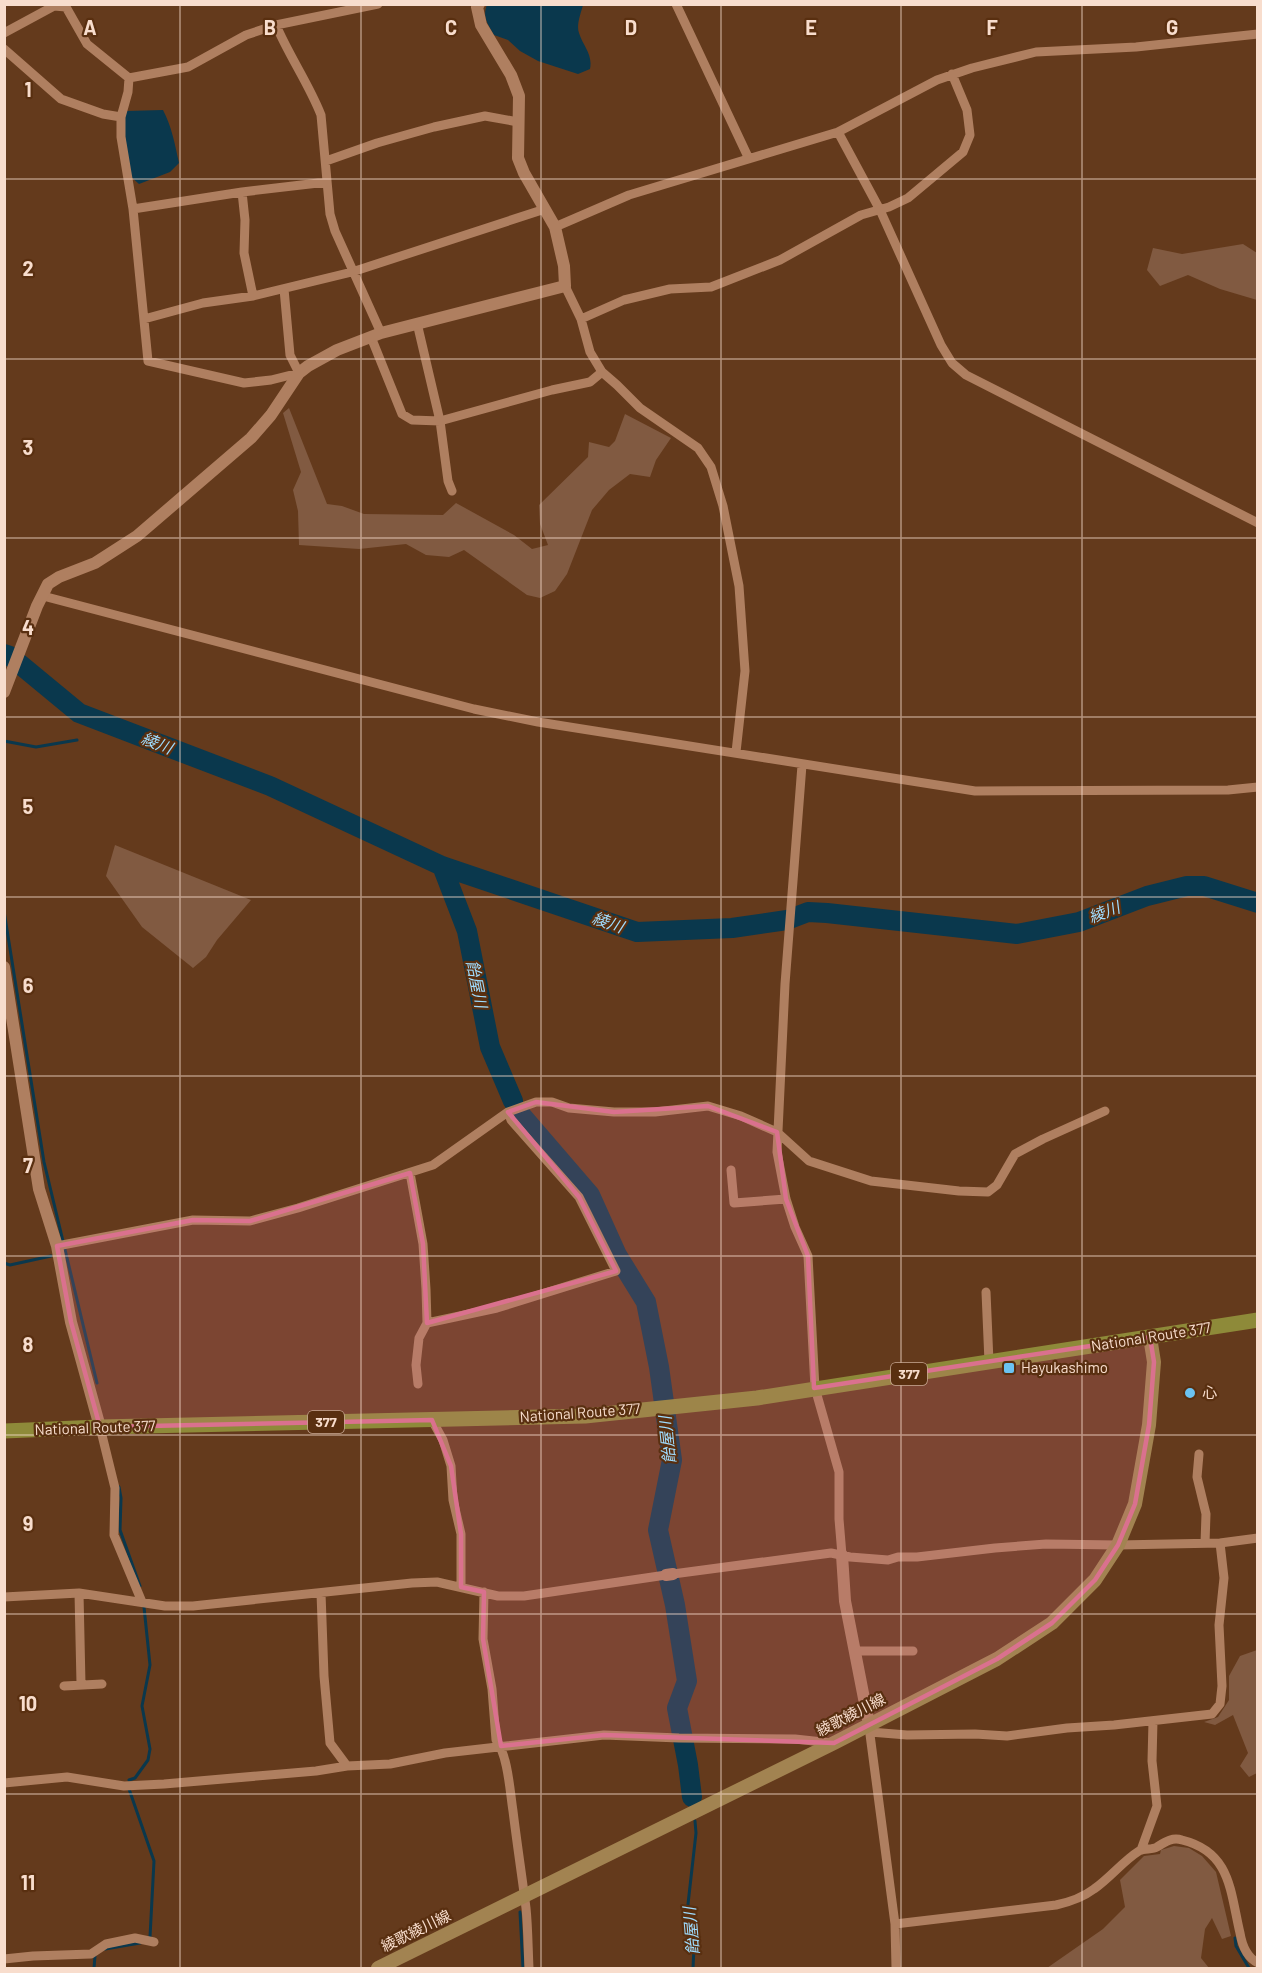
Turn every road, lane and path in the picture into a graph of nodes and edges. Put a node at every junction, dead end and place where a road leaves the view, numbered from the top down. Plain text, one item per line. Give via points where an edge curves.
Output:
1 (378, 4) edge
2 (479, 4) edge
3 (676, 4) edge
4 (276, 25) junction
5 (4, 33) edge
6 (1257, 34) edge
7 (4, 49) edge
8 (952, 74) junction
9 (129, 78) junction
10 (121, 117) junction
11 (518, 122) junction
12 (838, 132) junction
13 (749, 159) junction
14 (326, 161) junction
15 (327, 182) junction
16 (242, 192) junction
17 (133, 208) junction
18 (545, 209) junction
19 (880, 210) junction
20 (555, 227) junction
21 (352, 272) junction
22 (565, 286) junction
23 (284, 289) junction
24 (253, 296) junction
25 (581, 318) junction
26 (144, 320) junction
27 (417, 323) junction
28 (376, 335) junction
29 (602, 372) junction
30 (299, 373) junction
31 (440, 421) junction
32 (452, 491) dead end
33 (1257, 523) edge
34 (40, 601) junction
35 (4, 693) edge
36 (736, 752) junction
37 (802, 765) junction
38 (1257, 787) edge
39 (4, 967) edge
40 (1105, 1111) dead end
41 (508, 1112) junction
42 (777, 1132) junction
43 (731, 1170) dead end
44 (410, 1173) junction
45 (786, 1199) junction
46 (62, 1245) junction
47 (986, 1292) dead end
48 (1257, 1320) edge
49 (427, 1323) junction
50 (1150, 1337) junction
51 (990, 1362) junction
52 (418, 1384) dead end
53 (814, 1388) junction
54 (432, 1420) junction
55 (100, 1426) junction
56 (4, 1431) edge
57 (1199, 1454) dead end
58 (1257, 1538) edge
59 (1205, 1543) junction
60 (1221, 1543) junction
61 (1118, 1545) junction
62 (842, 1555) junction
63 (461, 1587) junction
64 (484, 1592) junction
65 (79, 1593) junction
66 (321, 1593) junction
67 (4, 1597) edge
68 (142, 1602) junction
69 (856, 1651) junction
70 (913, 1651) dead end
71 (81, 1684) junction
72 (102, 1684) dead end
73 (63, 1686) dead end
74 (1153, 1721) junction
75 (869, 1728) junction
76 (834, 1743) junction
77 (501, 1746) junction
78 (347, 1766) junction
79 (4, 1783) edge
80 (1141, 1850) junction
81 (524, 1896) junction
82 (895, 1924) junction
83 (149, 1941) dead end
84 (4, 1959) edge
85 (1257, 1963) edge
86 (378, 1968) edge
87 (529, 1968) edge
88 (896, 1968) edge

1 - 4 street
2 - 11 street via 481,26 519,96
3 - 13 street
4 - 9 street via 246,35 188,67
4 - 14 street via 316,100
5 - 9 street via 54,6 66,7 87,44
6 - 8 street via 1136,47 1036,52
7 - 10 street via 61,99
8 - 12 street
8 - 19 street via 967,110 970,135 963,152 908,198
9 - 10 street
10 - 17 street
11 - 14 street via 485,116 423,130
11 - 18 street via 518,158
12 - 13 street
12 - 19 street
13 - 20 street via 629,195
14 - 15 street
15 - 16 street
15 - 21 street via 330,214
16 - 17 street
16 - 24 street via 244,253
17 - 26 street
18 - 20 street
18 - 21 street
19 - 25 street via 861,215 780,260 711,287 670,289 624,300
19 - 33 street via 941,345 952,363 966,375
20 - 22 street
21 - 23 street
21 - 28 street
22 - 25 street
22 - 27 street
23 - 24 street
23 - 30 street via 290,355
24 - 26 street via 203,303
25 - 29 street via 590,352
26 - 30 street via 148,361 244,383
27 - 28 street
27 - 31 street
28 - 30 street via 337,350
28 - 31 street via 402,414 412,420
29 - 31 street via 590,382
29 - 36 street via 639,408 698,448 711,467 740,586 745,671
30 - 34 street via 251,438 137,536 95,563 48,584
31 - 32 street
34 - 35 street
34 - 36 street via 474,709
36 - 37 street
37 - 38 street via 975,791
37 - 42 street
39 - 46 street via 39,1190
40 - 42 street via 1015,1154 998,1185 988,1192 871,1181 809,1161
41 - 42 street via 536,1102 614,1112 708,1107
41 - 44 street via 434,1165
41 - 49 street via 579,1197 616,1272 497,1308
42 - 45 street
43 - 45 street via 734,1203
44 - 46 street via 250,1221 193,1220
44 - 49 street via 423,1244
45 - 53 street via 808,1257
46 - 55 street via 71,1323
47 - 51 street
48 - 50 highway, National Route 377 / 377
49 - 52 street via 419,1338
50 - 51 highway, National Route 377 / 377
50 - 61 main road, 綾歌綾川線 via 1154,1362 1149,1425 1135,1504
51 - 53 highway, National Route 377 / 377
53 - 54 highway, National Route 377 / 377 via 757,1398 585,1416
53 - 62 street via 839,1472
54 - 55 highway, National Route 377 / 377
54 - 63 street via 452,1466 453,1500 461,1534
55 - 56 highway, National Route 377 / 377
55 - 68 street via 115,1488 114,1535
57 - 59 street via 1197,1478 1206,1514
58 - 60 street
59 - 60 street
59 - 61 street
60 - 74 street via 1224,1578 1219,1625 1220,1704 1212,1714
61 - 62 street via 1046,1544 888,1560
61 - 75 main road, 綾歌綾川線 via 1095,1580 1052,1623 997,1659
62 - 64 street via 831,1553 524,1596
62 - 69 street via 845,1601
63 - 64 street
63 - 66 street via 437,1582 412,1583
64 - 77 street via 483,1639 496,1740
65 - 67 street
65 - 68 street
65 - 71 street
66 - 68 street via 193,1606
66 - 78 street via 330,1743
69 - 70 street
69 - 75 street
71 - 72 street
71 - 73 street
74 - 75 street via 1007,1736 907,1735
74 - 80 street via 1157,1806
75 - 76 main road, 綾歌綾川線
75 - 82 street
76 - 77 street via 604,1735
76 - 81 main road, 綾歌綾川線
77 - 78 street via 390,1764
77 - 81 street
78 - 79 street via 124,1786 67,1777
80 - 82 street via 1075,1900
80 - 85 street via 1176,1838 1192,1842 1217,1859 1224,1869 1245,1951
81 - 86 main road, 綾歌綾川線
81 - 87 street
82 - 88 street
83 - 84 street via 135,1938 106,1944 91,1954

